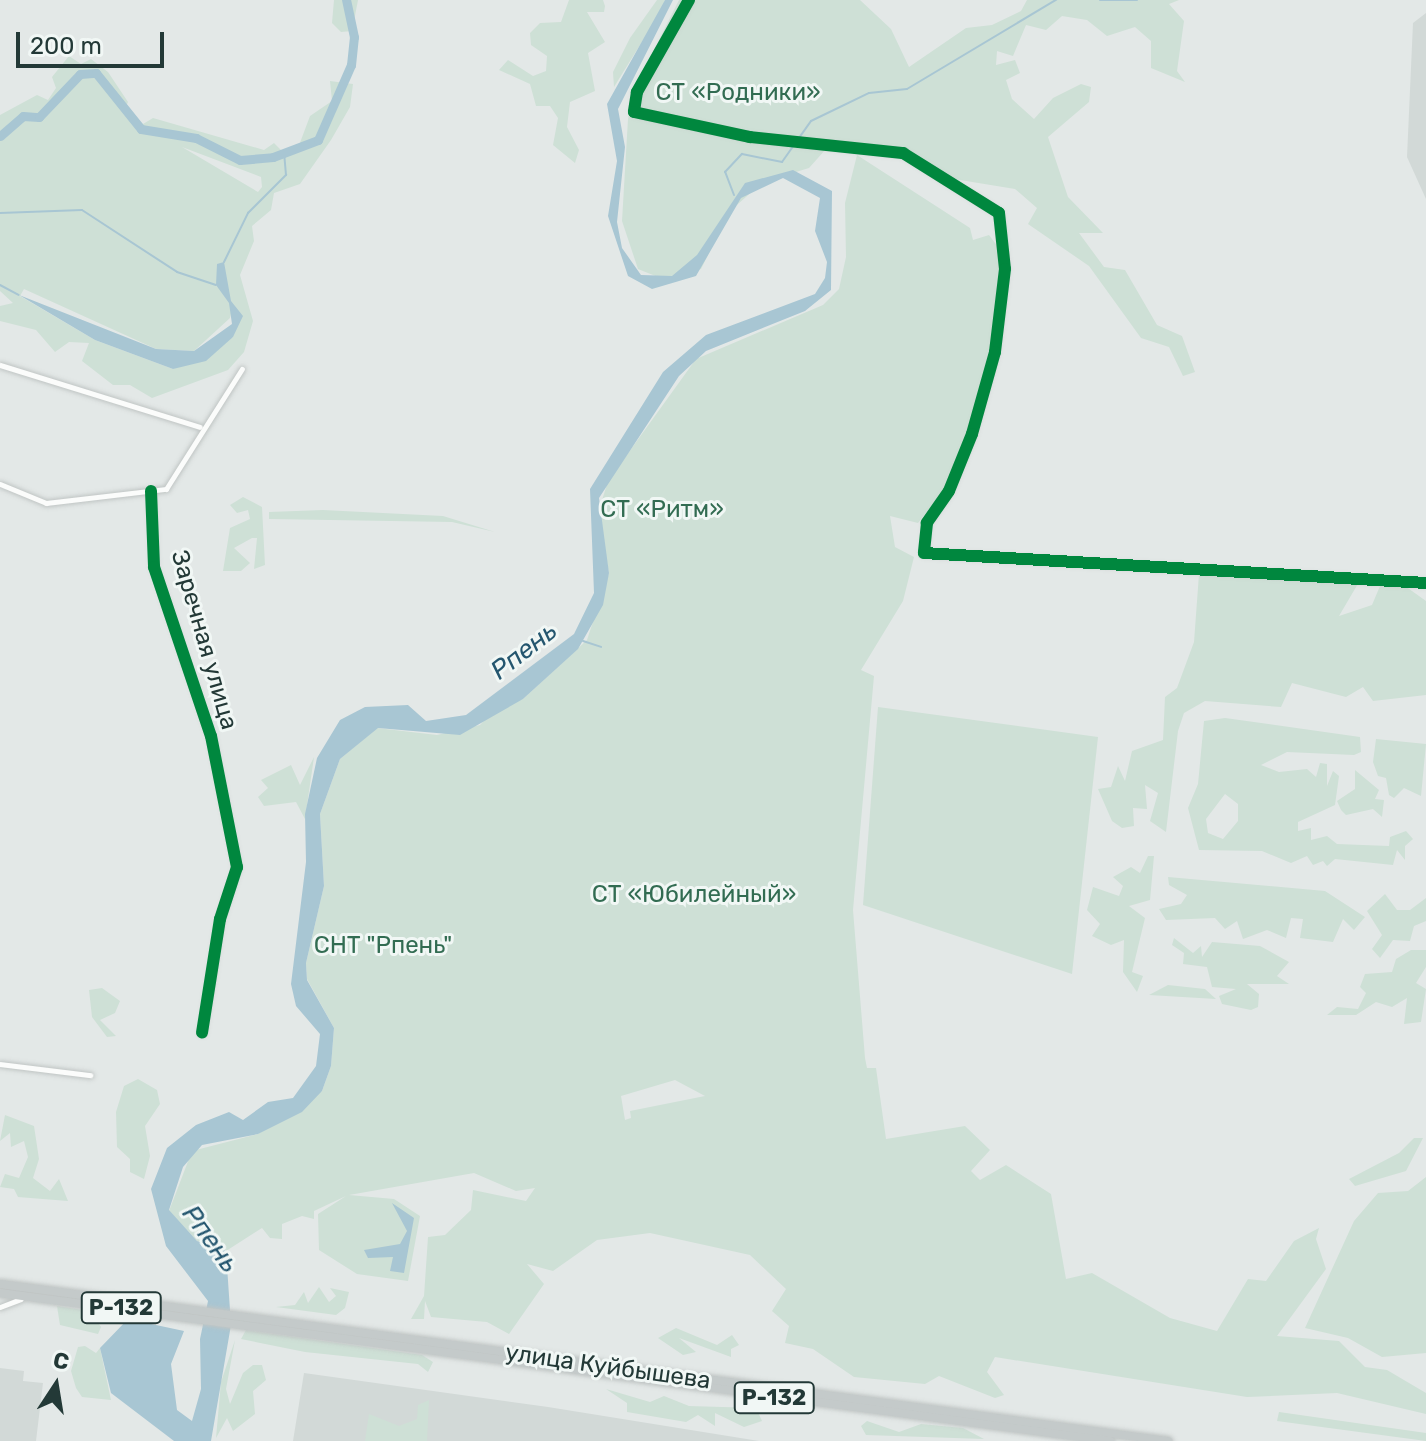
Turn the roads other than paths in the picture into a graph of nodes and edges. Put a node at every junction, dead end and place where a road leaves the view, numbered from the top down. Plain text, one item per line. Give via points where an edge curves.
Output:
1 (689, 0) edge
2 (0, 365) edge
3 (242, 369) dead end
4 (200, 427) junction
5 (0, 484) edge
6 (151, 491) junction
7 (1426, 583) edge
8 (202, 1033) dead end
9 (0, 1064) edge
10 (90, 1075) dead end
11 (0, 1284) edge
12 (0, 1293) edge
13 (46, 1299) junction
14 (0, 1307) edge
15 (197, 1314) junction
16 (238, 1320) junction
17 (1110, 1441) edge
18 (1168, 1441) edge

1 - 7 street via 637,92 634,112 750,137 903,153 999,213 1005,269 995,352 972,434 949,491 927,523 924,553
2 - 4 street
3 - 4 street
4 - 6 street via 174,483
5 - 6 street via 46,503
6 - 8 street, Заречная улица via 154,567 211,736 237,867 220,919
9 - 10 street
11 - 15 highway, Р-132
12 - 13 highway, Р-132
13 - 14 street
13 - 15 highway, Р-132
15 - 16 highway, Р-132
16 - 17 highway, улица Куйбышева / Р-132
16 - 18 highway, улица Куйбышева / Р-132

